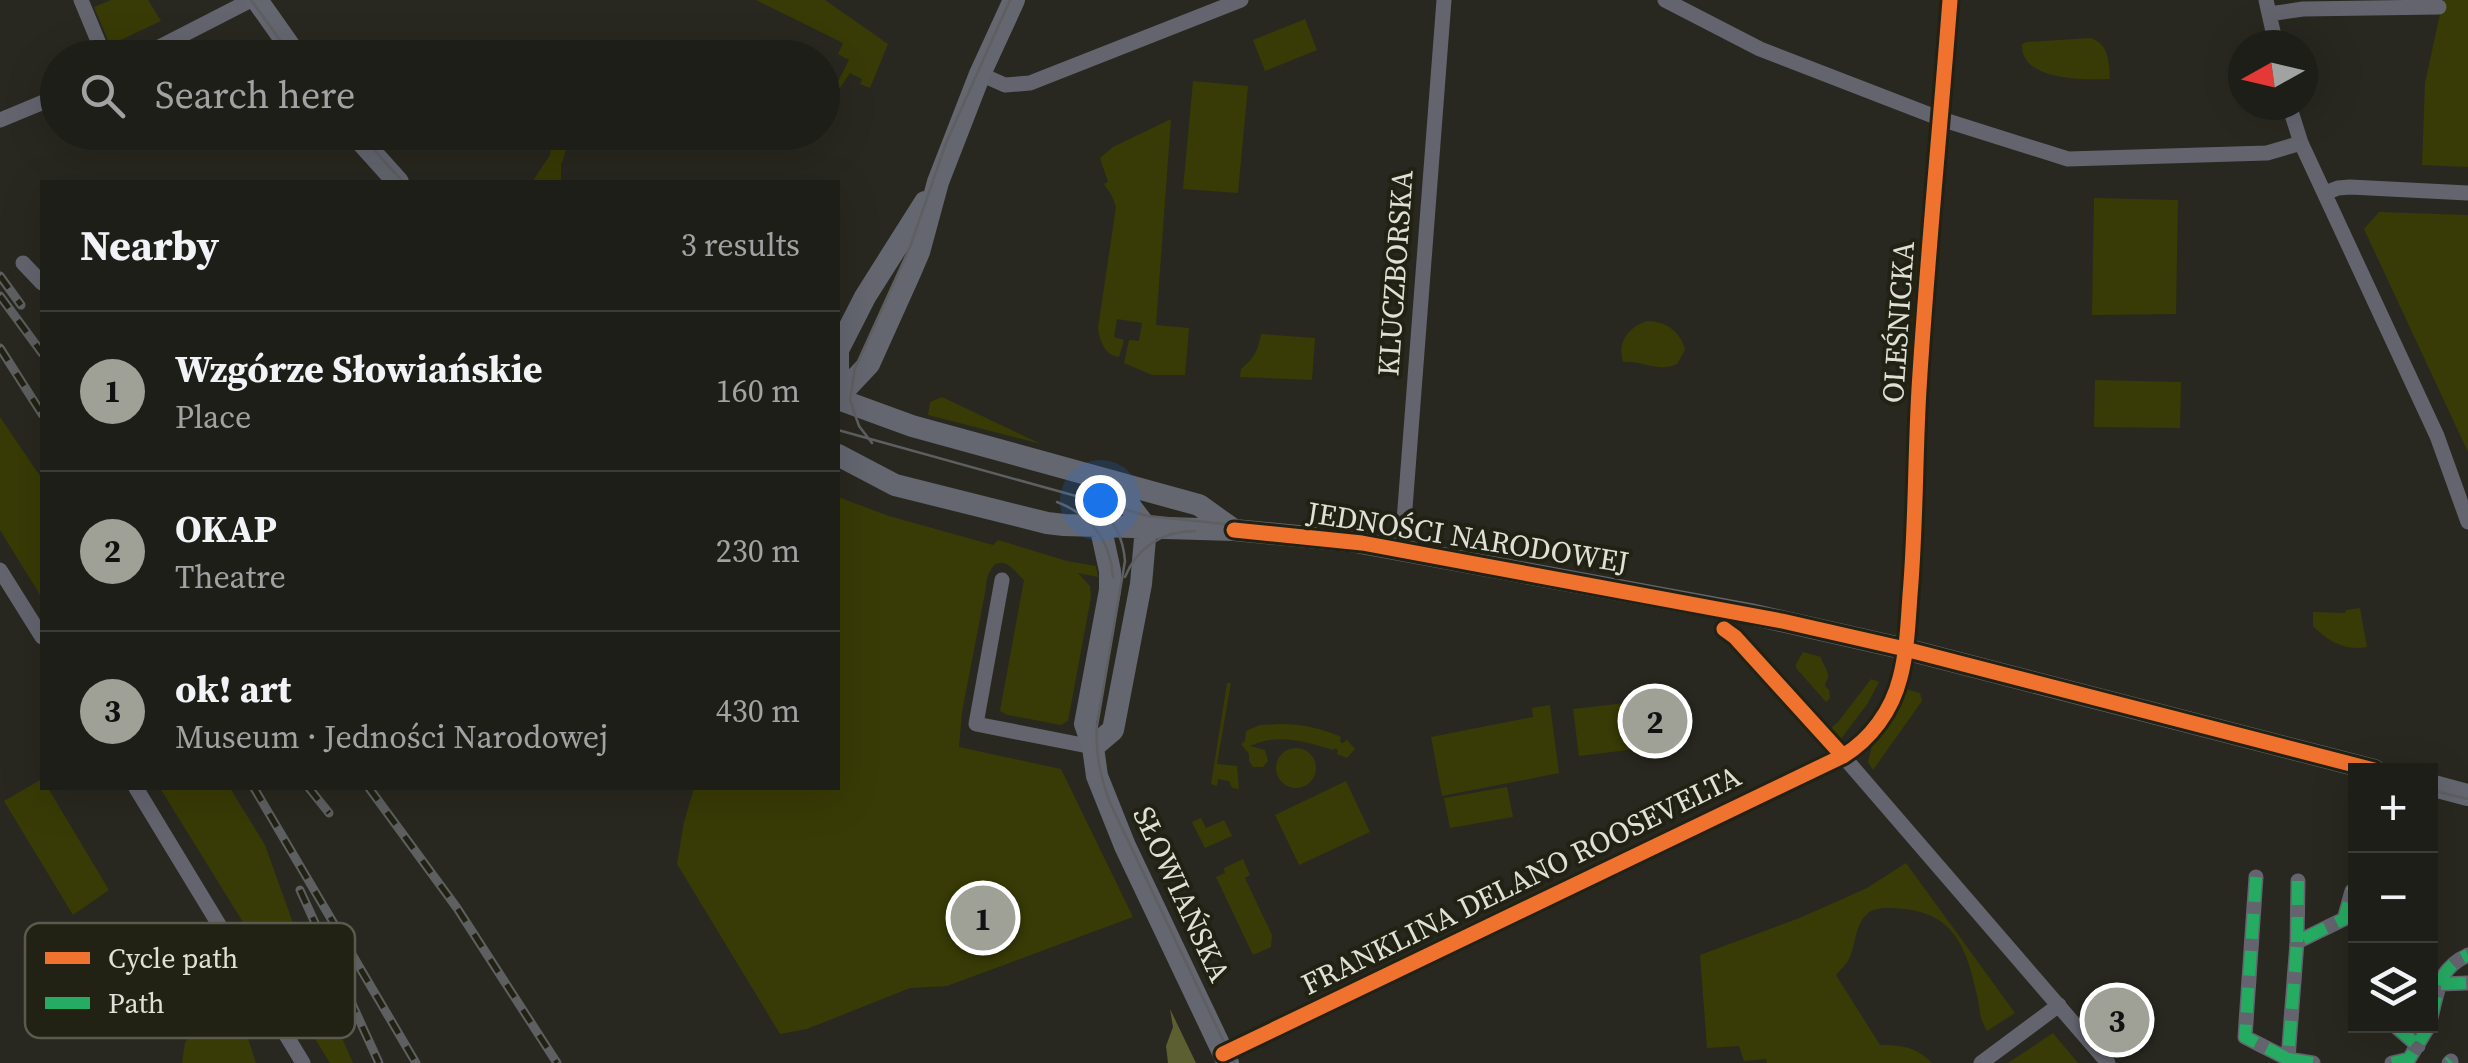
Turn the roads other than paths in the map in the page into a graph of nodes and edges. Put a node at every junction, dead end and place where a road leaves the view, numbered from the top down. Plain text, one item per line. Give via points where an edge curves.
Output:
1 (81, 0) edge
2 (254, 0) edge
3 (1014, 0) edge
4 (1241, 0) edge
5 (1444, 0) edge
6 (1665, 0) edge
7 (1950, 0) edge
8 (2267, 7) edge
9 (2439, 7) dead end
10 (98, 40) edge
11 (174, 40) edge
12 (284, 40) edge
13 (980, 74) junction
14 (40, 103) edge
15 (1941, 118) junction
16 (0, 120) edge
17 (2292, 120) edge
18 (2301, 143) junction
19 (369, 150) edge
20 (396, 180) edge
21 (938, 182) junction
22 (2468, 192) edge
23 (2325, 193) junction
24 (24, 263) dead end
25 (40, 282) edge
26 (840, 346) edge
27 (840, 396) edge
28 (840, 399) edge
29 (840, 456) edge
30 (1112, 482) junction
31 (2468, 522) edge
32 (1100, 525) junction
33 (1146, 528) junction
34 (1234, 530) junction
35 (1397, 550) junction
36 (0, 570) edge
37 (1002, 580) dead end
38 (40, 635) edge
39 (1905, 649) junction
40 (1094, 747) junction
41 (1843, 756) junction
42 (2348, 763) edge
43 (2438, 787) edge
44 (137, 790) edge
45 (2468, 794) edge
46 (2256, 877) dead end
47 (2298, 881) dead end
48 (2348, 905) edge
49 (218, 923) edge
50 (2296, 942) junction
51 (2468, 954) edge
52 (2440, 963) edge
53 (2468, 983) edge
54 (2441, 984) junction
55 (2438, 995) edge
56 (2059, 1005) junction
57 (2398, 1033) edge
58 (2425, 1033) edge
59 (288, 1038) edge
60 (2413, 1056) edge
61 (1226, 1058) edge
62 (2288, 1059) junction
63 (303, 1063) edge
64 (1981, 1063) edge
65 (2108, 1063) edge
66 (2314, 1063) edge
67 (2392, 1063) edge

1 - 10 street
2 - 11 street
2 - 12 street
3 - 13 street
4 - 13 street via 1030,83 1005,84
5 - 35 street, KLUCZBORSKA
6 - 15 street via 1760,48
7 - 15 street, OLEŚNICKA
8 - 9 street
13 - 21 street
14 - 16 street
15 - 18 street via 2068,159 2267,153
15 - 39 street, OLEŚNICKA
17 - 18 street
18 - 23 street
19 - 20 street
21 - 26 street
21 - 27 street via 919,252 870,364
22 - 23 street via 2350,187
23 - 31 street via 2438,436
24 - 25 street
28 - 30 street, JEDNOŚCI NARODOWEJ
29 - 32 street, JEDNOŚCI NARODOWEJ via 895,484 1047,523
30 - 33 street
30 - 34 street, JEDNOŚCI NARODOWEJ via 1199,505
32 - 33 street, JEDNOŚCI NARODOWEJ
32 - 40 street, SŁOWIAŃSKA via 1110,590 1086,724
33 - 34 street, JEDNOŚCI NARODOWEJ
33 - 40 street via 1114,730
34 - 35 street, JEDNOŚCI NARODOWEJ
35 - 39 street, JEDNOŚCI NARODOWEJ
36 - 38 street
37 - 40 street via 976,724
39 - 41 street, OLEŚNICKA via 1900,682 1884,716 1862,745
39 - 42 street, JEDNOŚCI NARODOWEJ
40 - 61 street, SŁOWIAŃSKA via 1115,823
41 - 56 street
41 - 61 street, FRANKLINA DELANO ROOSEVELTA
43 - 45 street
44 - 49 street
46 - 62 street via 2245,1037
47 - 50 street
48 - 50 street via 2344,919
50 - 62 street
51 - 52 street
52 - 54 street
53 - 54 street
54 - 55 street
56 - 64 street
56 - 65 street
57 - 60 street
58 - 60 street
59 - 63 street
60 - 67 street
62 - 66 street

